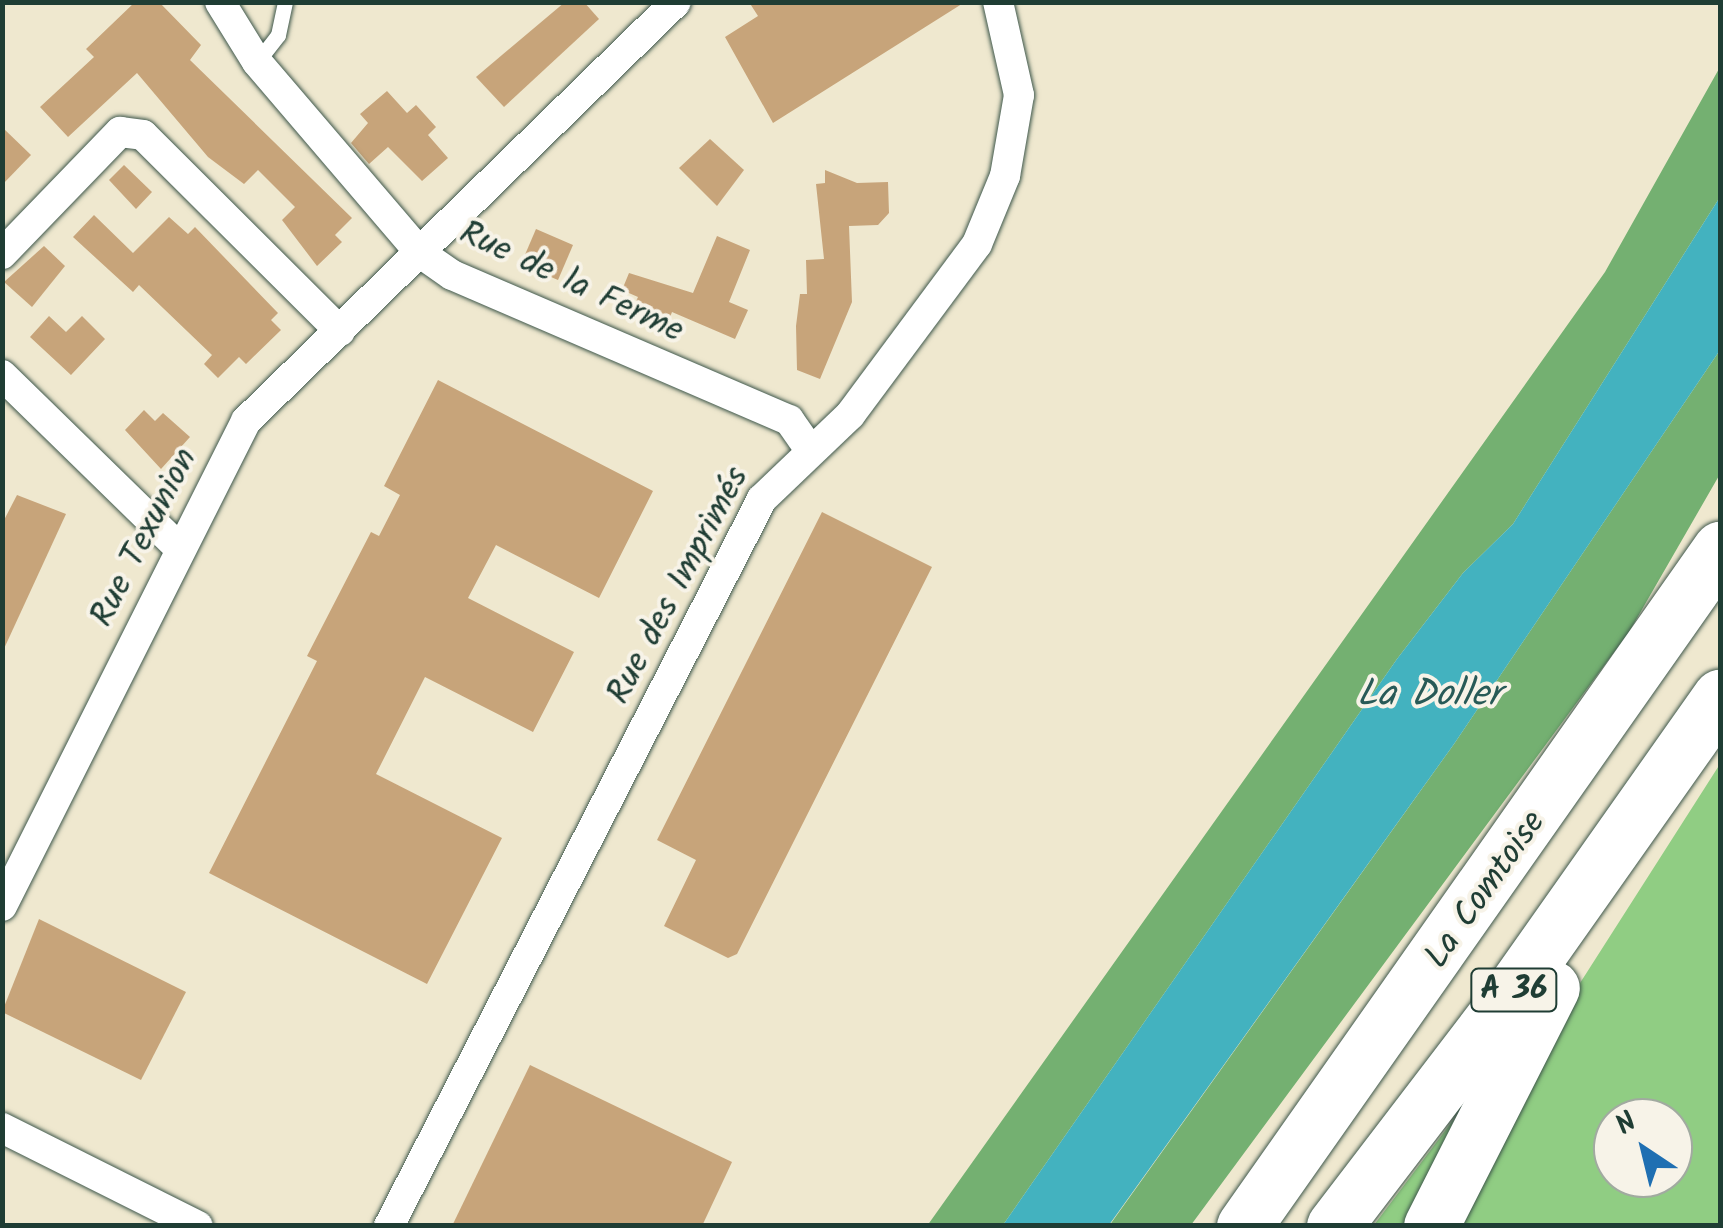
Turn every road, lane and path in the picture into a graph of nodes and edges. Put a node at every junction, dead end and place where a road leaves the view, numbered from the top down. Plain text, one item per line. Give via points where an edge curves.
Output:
1 (220, 2) edge
2 (285, 2) edge
3 (676, 2) edge
4 (998, 2) edge
5 (257, 62) junction
6 (420, 252) junction
7 (2, 254) edge
8 (340, 331) junction
9 (2, 375) edge
10 (810, 450) junction
11 (1720, 548) edge
12 (180, 550) junction
13 (1720, 697) edge
14 (1686, 749) junction
15 (2, 906) edge
16 (2, 1128) edge
17 (198, 1226) edge
18 (389, 1226) edge
19 (1244, 1226) edge
20 (1334, 1226) edge
21 (1431, 1226) edge

1 - 5 street, Rue de la Ferme
2 - 5 lane via 278,36
3 - 6 street, Rue Texunion
4 - 10 street, Rue des Imprimés via 1019,94 1004,176 977,244 850,415
5 - 6 street, Rue de la Ferme
6 - 8 street, Rue Texunion
6 - 10 street, Rue de la Ferme via 452,276 789,420
7 - 8 street via 120,132 143,135
8 - 12 street, Rue Texunion via 246,420
9 - 12 street
10 - 18 street, Rue des Imprimés via 762,499
11 - 19 highway, La Comtoise / A 36
12 - 15 street, Rue Texunion
13 - 14 highway, A 36
14 - 20 highway, A 36
14 - 21 highway via 1630,867 1525,1035
16 - 17 street

